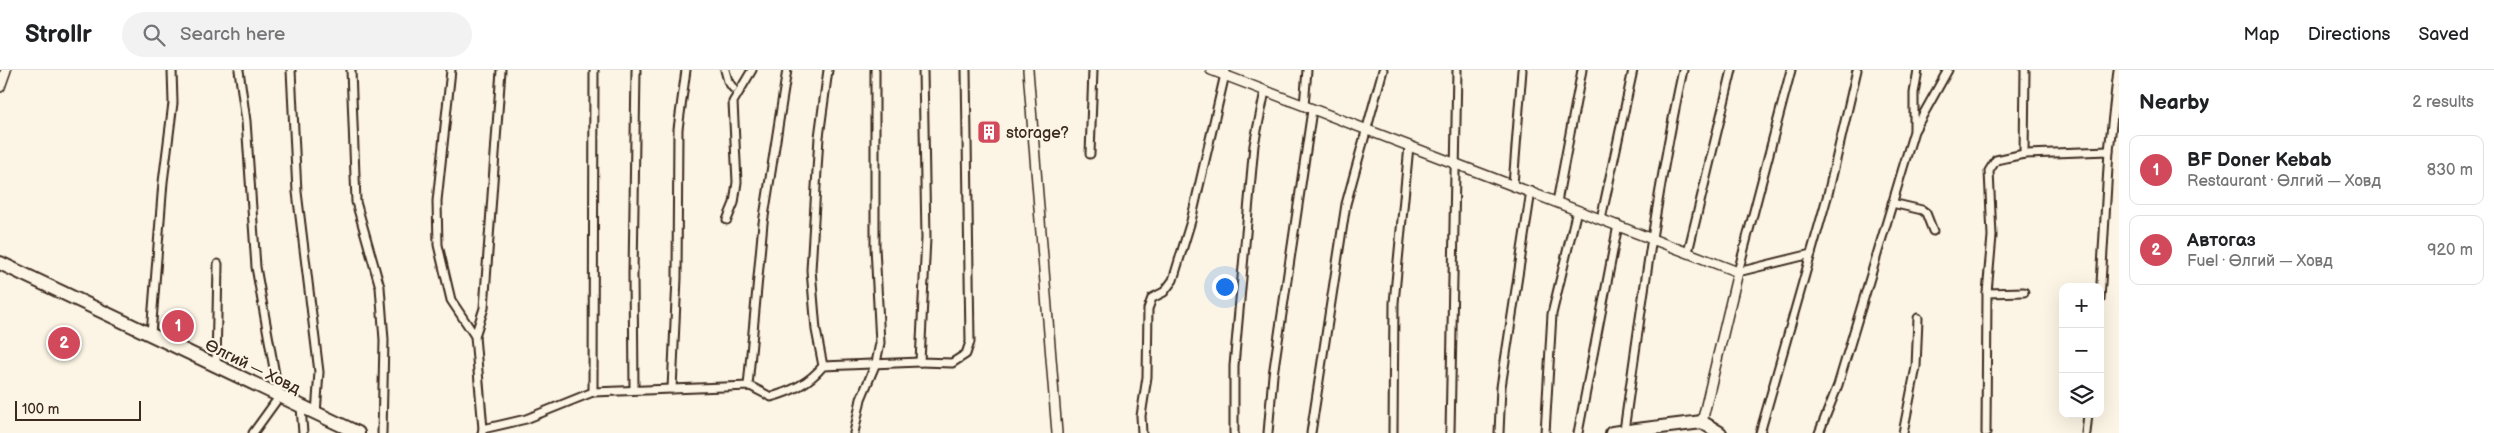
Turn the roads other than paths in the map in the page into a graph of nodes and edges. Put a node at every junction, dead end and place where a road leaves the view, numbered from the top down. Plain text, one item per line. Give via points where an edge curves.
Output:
1 (6, 70) edge
2 (172, 70) edge
3 (239, 70) edge
4 (291, 70) edge
5 (350, 70) edge
6 (451, 70) edge
7 (501, 70) edge
8 (594, 70) edge
9 (636, 70) edge
10 (686, 70) edge
11 (725, 70) edge
12 (752, 70) edge
13 (787, 70) edge
14 (828, 70) edge
15 (875, 70) edge
16 (923, 70) edge
17 (966, 70) edge
18 (1028, 70) edge
19 (1093, 70) edge
20 (1212, 70) edge
21 (1307, 70) edge
22 (1383, 70) edge
23 (1457, 70) edge
24 (1522, 70) edge
25 (1582, 70) edge
26 (1633, 70) edge
27 (1683, 70) edge
28 (1732, 70) edge
29 (1791, 70) edge
30 (1857, 70) edge
31 (1918, 70) edge
32 (1948, 70) edge
33 (2026, 70) edge
34 (2118, 70) edge
35 (1226, 73) edge
36 (0, 87) edge
37 (733, 88) dead end
38 (1264, 91) junction
39 (1308, 108) junction
40 (1367, 131) junction
41 (1914, 131) junction
42 (1409, 146) junction
43 (2109, 151) junction
44 (1090, 154) dead end
45 (2024, 154) junction
46 (1456, 162) junction
47 (1513, 185) junction
48 (1531, 191) junction
49 (1557, 202) junction
50 (1892, 203) junction
51 (1577, 210) junction
52 (1601, 219) junction
53 (727, 220) dead end
54 (1618, 225) junction
55 (1933, 231) dead end
56 (1651, 239) junction
57 (1688, 252) junction
58 (1811, 254) junction
59 (0, 263) edge
60 (218, 264) dead end
61 (1738, 272) junction
62 (2101, 283) edge
63 (2024, 292) dead end
64 (1987, 293) junction
65 (1918, 318) dead end
66 (151, 334) junction
67 (475, 336) junction
68 (920, 362) junction
69 (876, 363) junction
70 (823, 366) junction
71 (216, 367) junction
72 (748, 386) junction
73 (634, 389) junction
74 (672, 389) junction
75 (593, 392) junction
76 (278, 397) junction
77 (300, 407) junction
78 (316, 414) junction
79 (2088, 418) edge
80 (1702, 422) junction
81 (483, 431) edge
82 (1618, 432) edge
83 (253, 433) edge
84 (303, 433) edge
85 (358, 433) edge
86 (382, 433) edge
87 (854, 433) edge
88 (1058, 433) edge
89 (1142, 433) edge
90 (1234, 433) edge
91 (1268, 433) edge
92 (1312, 433) edge
93 (1393, 433) edge
94 (1450, 433) edge
95 (1500, 433) edge
96 (1546, 433) edge
97 (1578, 433) edge
98 (1720, 433) edge
99 (1760, 433) edge
100 (1819, 433) edge
101 (1904, 433) edge
102 (1986, 433) edge
103 (2086, 433) edge

1 - 36 street
2 - 66 street via 173,103
3 - 76 street via 246,121 256,267
4 - 78 street via 297,192 319,372
5 - 86 street via 356,202 380,287 385,388
6 - 67 street via 437,201 438,245 451,300
7 - 67 street via 484,308
8 - 75 street
9 - 73 street
10 - 74 street via 678,129 678,278
11 - 37 street
12 - 53 street via 733,102 738,182
13 - 72 street via 763,223
14 - 70 street via 819,137 810,270
15 - 69 street via 875,246 880,343
16 - 68 street via 926,238
17 - 68 street via 970,342 966,354 952,362
18 - 88 street
19 - 44 street
20 - 35 street
21 - 39 street
22 - 40 street
23 - 46 street
24 - 47 street
25 - 49 street
26 - 52 street
27 - 56 street
28 - 57 street
29 - 61 street
30 - 58 street
31 - 41 street
32 - 41 street
33 - 45 street
34 - 43 street
35 - 38 street
35 - 89 street via 1191,221 1173,280 1164,292 1152,298 1148,309
38 - 39 street
38 - 90 street via 1254,145 1234,366
39 - 40 street
39 - 91 street
40 - 42 street
40 - 92 street via 1346,204
41 - 50 street
42 - 46 street
42 - 93 street via 1394,303
43 - 45 street
43 - 62 street
45 - 64 street via 1996,160 1989,171 1992,236
46 - 47 street
46 - 94 street
47 - 48 street
48 - 49 street
48 - 95 street via 1500,388
49 - 51 street
50 - 55 street via 1922,210
50 - 100 street via 1838,385
51 - 52 street
51 - 96 street via 1552,314
52 - 54 street
54 - 56 street
54 - 97 street
56 - 57 street
56 - 82 street
57 - 61 street
58 - 61 street
58 - 99 street
59 - 66 highway, Өлгий — Ховд
60 - 71 street
61 - 80 street
63 - 64 street
64 - 102 street
65 - 101 street via 1916,367
66 - 71 highway, Өлгий — Ховд
67 - 81 street
68 - 69 street
69 - 70 street
69 - 87 street via 861,399
70 - 72 street via 795,390 771,397
71 - 76 highway, Өлгий — Ховд
72 - 74 street
73 - 74 street
73 - 75 street
75 - 81 street via 526,419
76 - 77 highway, Өлгий — Ховд
76 - 83 street
77 - 78 highway, Өлгий — Ховд
77 - 84 street
78 - 85 highway, Өлгий — Ховд
79 - 103 street
80 - 82 highway
80 - 98 highway

